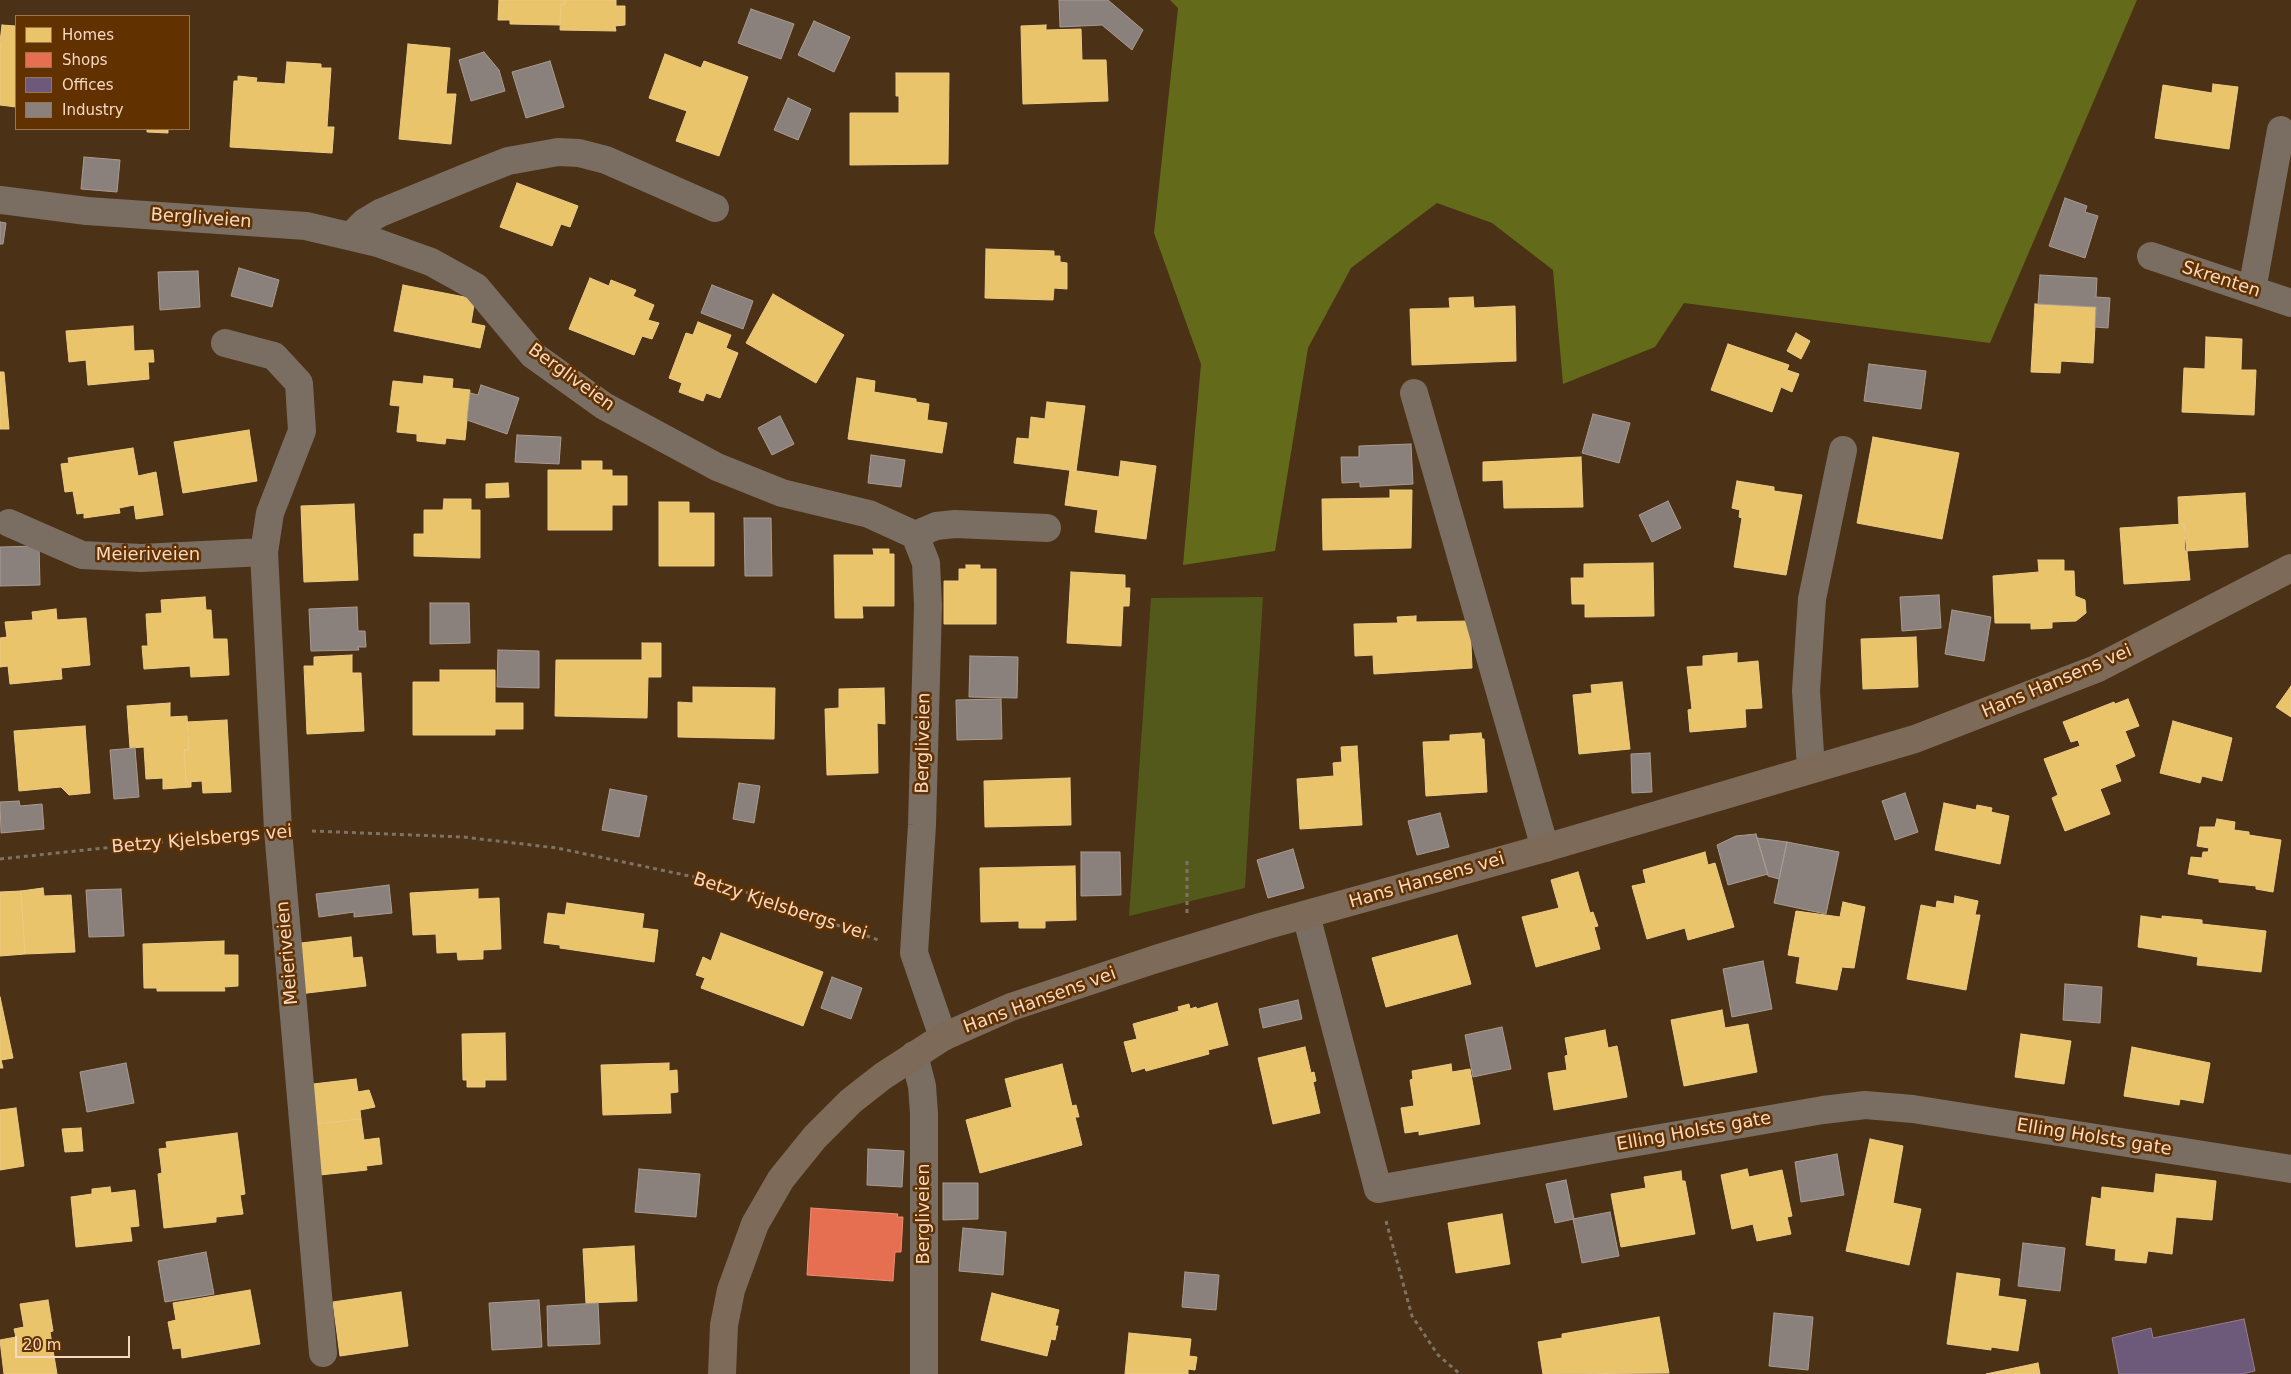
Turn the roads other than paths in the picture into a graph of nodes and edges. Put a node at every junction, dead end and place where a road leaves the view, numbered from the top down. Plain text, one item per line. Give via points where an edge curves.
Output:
1 (2281, 130) dead end
2 (0, 200) edge
3 (715, 208) dead end
4 (350, 236) junction
5 (2151, 256) dead end
6 (2252, 290) junction
7 (2291, 303) edge
8 (225, 344) dead end
9 (1414, 393) dead end
10 (1844, 450) dead end
11 (9, 523) dead end
12 (1047, 528) dead end
13 (915, 535) junction
14 (264, 552) junction
15 (2291, 568) edge
16 (1812, 769) junction
17 (1545, 848) junction
18 (1306, 915) junction
19 (943, 1037) junction
20 (914, 1055) junction
21 (2291, 1169) edge
22 (323, 1354) dead end
23 (722, 1374) edge
24 (924, 1374) edge

1 - 6 street
2 - 4 street, Bergliveien via 87,211 306,226
3 - 4 street via 606,160 558,152 508,161 470,176 380,213
4 - 13 street, Bergliveien via 431,262 476,287 533,355 604,406 700,457 782,493 869,514
5 - 6 street, Skrenten
6 - 7 street, Skrenten
8 - 14 street, Meieriveien via 274,356 299,383 302,431 270,513
9 - 17 street
10 - 16 street via 1811,607 1806,691
11 - 14 street, Meieriveien via 82,555 141,558
12 - 13 street via 955,524 936,526
13 - 19 street, Bergliveien via 926,562 928,605 922,825 914,953
14 - 22 street, Meieriveien via 278,830
15 - 16 main road, Hans Hansens vei via 2096,669 1915,739
16 - 17 main road, Hans Hansens vei
17 - 18 main road, Hans Hansens vei
18 - 19 main road, Hans Hansens vei via 1011,1007
18 - 21 street, Elling Holsts gate via 1378,1189 1865,1105 1913,1109
19 - 20 main road, Hans Hansens vei
20 - 23 main road, Hans Hansens vei via 851,1101 815,1137 781,1179 755,1224 731,1290 724,1325
20 - 24 street, Bergliveien via 922,1086 924,1114

